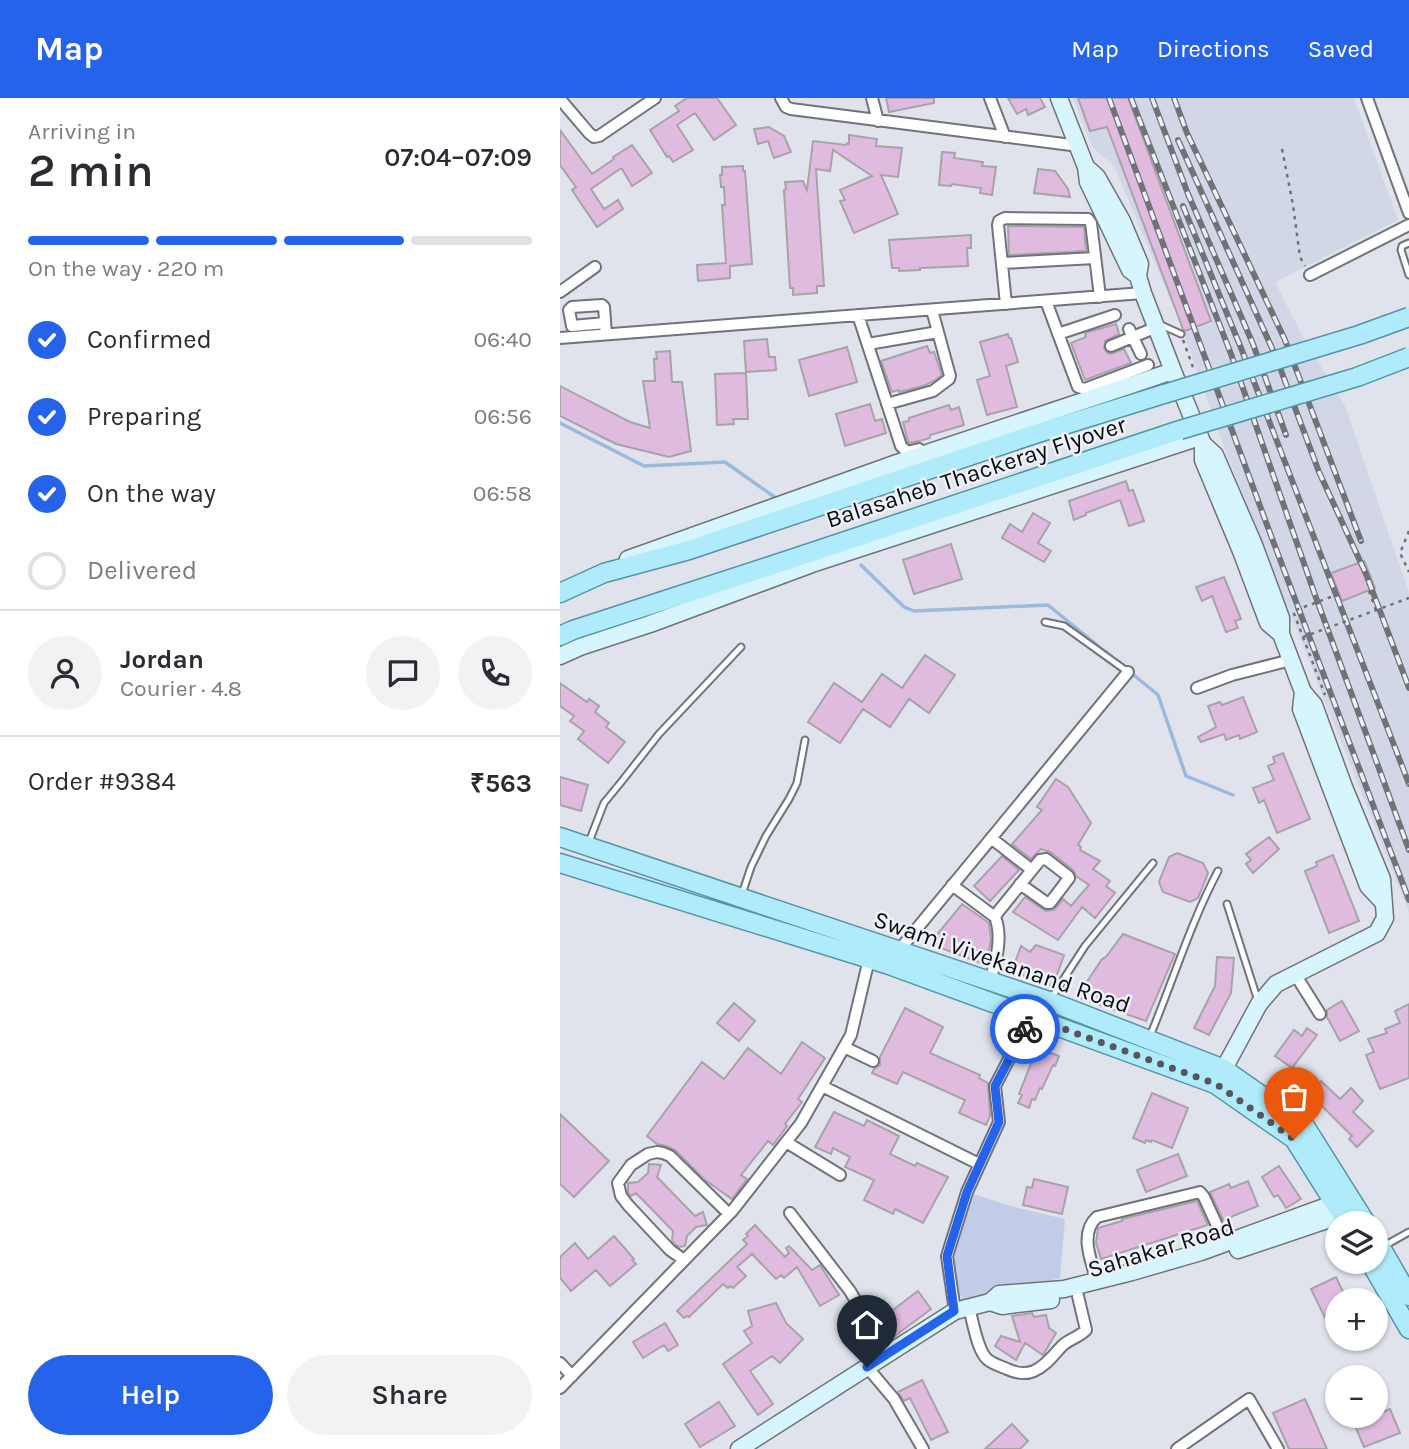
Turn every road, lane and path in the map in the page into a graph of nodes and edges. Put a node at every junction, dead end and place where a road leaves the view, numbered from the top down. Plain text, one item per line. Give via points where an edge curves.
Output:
1 (655, 98) edge
2 (781, 98) edge
3 (872, 98) edge
4 (990, 98) edge
5 (1059, 98) edge
6 (1367, 98) edge
7 (560, 99) edge
8 (878, 121) junction
9 (1005, 137) junction
10 (1079, 146) junction
11 (1282, 149) dead end
12 (1409, 213) edge
13 (1409, 225) edge
14 (1409, 243) edge
15 (1095, 258) junction
16 (1002, 263) junction
17 (595, 267) dead end
18 (1310, 275) joint
19 (1409, 275) edge
20 (560, 292) edge
21 (1143, 293) junction
22 (1100, 297) junction
23 (1046, 301) junction
24 (1006, 304) junction
25 (1409, 309) edge
26 (933, 310) junction
27 (858, 315) junction
28 (1115, 315) dead end
29 (1409, 317) edge
30 (1156, 325) junction
31 (938, 332) junction
32 (1131, 333) junction
33 (1058, 334) junction
34 (1181, 334) joint
35 (1332, 336) dead end
36 (560, 338) edge
37 (868, 344) junction
38 (1111, 346) dead end
39 (1140, 354) dead end
40 (1409, 357) edge
41 (1148, 365) dead end
42 (1173, 371) junction
43 (1196, 376) dead end
44 (887, 404) junction
45 (968, 432) dead end
46 (1202, 447) junction
47 (1409, 531) edge
48 (1409, 572) edge
49 (560, 584) edge
50 (1369, 591) dead end
51 (560, 593) edge
52 (1339, 594) dead end
53 (1409, 598) edge
54 (1376, 610) junction
55 (1045, 622) dead end
56 (560, 636) edge
57 (1303, 637) junction
58 (741, 647) dead end
59 (560, 656) edge
60 (1291, 660) junction
61 (1128, 672) joint
62 (1197, 688) dead end
63 (1325, 695) dead end
64 (805, 740) dead end
65 (560, 837) edge
66 (991, 838) junction
67 (588, 845) junction
68 (560, 863) edge
69 (1153, 863) dead end
70 (1032, 870) junction
71 (1218, 871) dead end
72 (1020, 884) junction
73 (952, 885) junction
74 (741, 897) junction
75 (1227, 904) dead end
76 (995, 917) junction
77 (871, 951) junction
78 (893, 958) junction
79 (1295, 974) junction
80 (990, 981) junction
81 (1049, 1001) junction
82 (1259, 1004) junction
83 (1320, 1014) dead end
84 (1031, 1017) junction
85 (1149, 1040) junction
86 (844, 1047) junction
87 (873, 1061) dead end
88 (1220, 1077) junction
89 (822, 1086) junction
90 (786, 1142) junction
91 (979, 1164) junction
92 (840, 1175) dead end
93 (1339, 1211) edge
94 (1358, 1211) edge
95 (790, 1213) dead end
96 (729, 1214) junction
97 (1325, 1219) edge
98 (1409, 1232) edge
99 (1388, 1243) edge
100 (1227, 1248) junction
101 (684, 1260) junction
102 (1388, 1268) edge
103 (1385, 1274) edge
104 (1133, 1277) junction
105 (1097, 1281) junction
106 (1079, 1296) junction
107 (1409, 1296) edge
108 (990, 1302) junction
109 (962, 1309) junction
110 (1409, 1329) edge
111 (887, 1354) junction
112 (560, 1363) edge
113 (867, 1367) junction
114 (572, 1376) junction
115 (560, 1388) edge
116 (739, 1449) edge
117 (923, 1449) edge
118 (1177, 1449) edge
119 (1278, 1449) edge

1 - 7 street via 594,137
2 - 8 street via 792,109
3 - 8 street
4 - 9 street
5 - 10 street
6 - 12 street
8 - 9 street
9 - 10 street
10 - 21 street via 1088,182 1130,270 1138,275
11 - 18 path via 1300,257
13 - 18 street
14 - 19 lane via 1401,250
15 - 16 street
15 - 16 street via 1088,219 1005,218 998,225
15 - 22 street
16 - 24 street
17 - 20 street
21 - 22 street
21 - 30 street
22 - 23 street
23 - 24 street
23 - 33 street
24 - 26 street
25 - 35 street
26 - 27 street
26 - 31 street
27 - 36 street via 605,329
27 - 37 street
28 - 33 street
29 - 51 main road, Balasaheb Thackeray Flyover, bridge via 1018,439 689,550 604,573
30 - 32 street
30 - 34 lane
30 - 42 street
31 - 37 street
31 - 44 street via 949,379 933,391
32 - 38 street
32 - 39 street
33 - 41 street via 1081,388
34 - 43 path
37 - 44 street
40 - 56 main road, Balasaheb Thackeray Flyover, bridge
42 - 46 street
42 - 49 street via 894,464
44 - 45 street via 907,452
46 - 59 street via 812,564
46 - 60 street via 1264,590 1268,623 1280,634
47 - 48 path via 1400,553
50 - 54 path
52 - 57 path, bridge via 1293,611
53 - 54 path, bridge
54 - 57 path, bridge
55 - 61 lane via 1064,626
57 - 63 path
58 - 67 lane via 659,734 604,803
60 - 62 street
60 - 79 street via 1303,692 1301,709 1382,879 1385,918 1377,933
61 - 66 street
64 - 74 lane via 797,783 766,836
65 - 67 main road, Swami Vivekanand Road
66 - 70 street
66 - 73 street
67 - 74 main road, Swami Vivekanand Road
68 - 77 main road, Swami Vivekanand Road
69 - 81 lane via 1085,946
70 - 72 street
70 - 72 street via 1046,859 1069,878 1050,903
71 - 85 lane via 1194,919
72 - 76 street
73 - 76 street
73 - 78 street
74 - 77 main road, Swami Vivekanand Road
75 - 82 lane
76 - 80 street via 998,947
77 - 78 main road, Swami Vivekanand Road
77 - 86 street
78 - 80 main road, Swami Vivekanand Road
78 - 84 main road, Swami Vivekanand Road
79 - 82 street via 1276,984
79 - 83 street
80 - 81 main road, Swami Vivekanand Road
81 - 85 main road, Swami Vivekanand Road
82 - 88 street
84 - 88 main road, Swami Vivekanand Road
84 - 91 street via 995,1086 999,1122
85 - 88 main road, Swami Vivekanand Road
86 - 87 street
86 - 89 street
88 - 93 main road, Swami Vivekanand Road via 1294,1139
88 - 94 main road, Swami Vivekanand Road via 1305,1126
89 - 90 street
89 - 91 street
90 - 92 street
90 - 96 street
91 - 109 street via 947,1256
95 - 111 street via 850,1291
96 - 101 street
96 - 101 street via 670,1156 657,1152 631,1164 618,1183 621,1196
97 - 100 street, Sahakar Road
98 - 99 lane
100 - 104 street, Sahakar Road
100 - 105 street via 1200,1192 1097,1217 1090,1224 1088,1248
101 - 114 street
102 - 107 main road
103 - 110 main road
104 - 105 street, Sahakar Road
104 - 106 street, Sahakar Road
105 - 108 street, Sahakar Road via 1064,1289 999,1294
106 - 108 street, Sahakar Road via 1002,1307
106 - 109 street via 1086,1330 1031,1373 1015,1373 985,1358
108 - 109 street, Sahakar Road
109 - 111 street, Sahakar Road
111 - 113 street, Sahakar Road
112 - 114 street
113 - 116 street, Sahakar Road
113 - 117 street via 894,1399
114 - 115 street
118 - 119 street via 1249,1399

